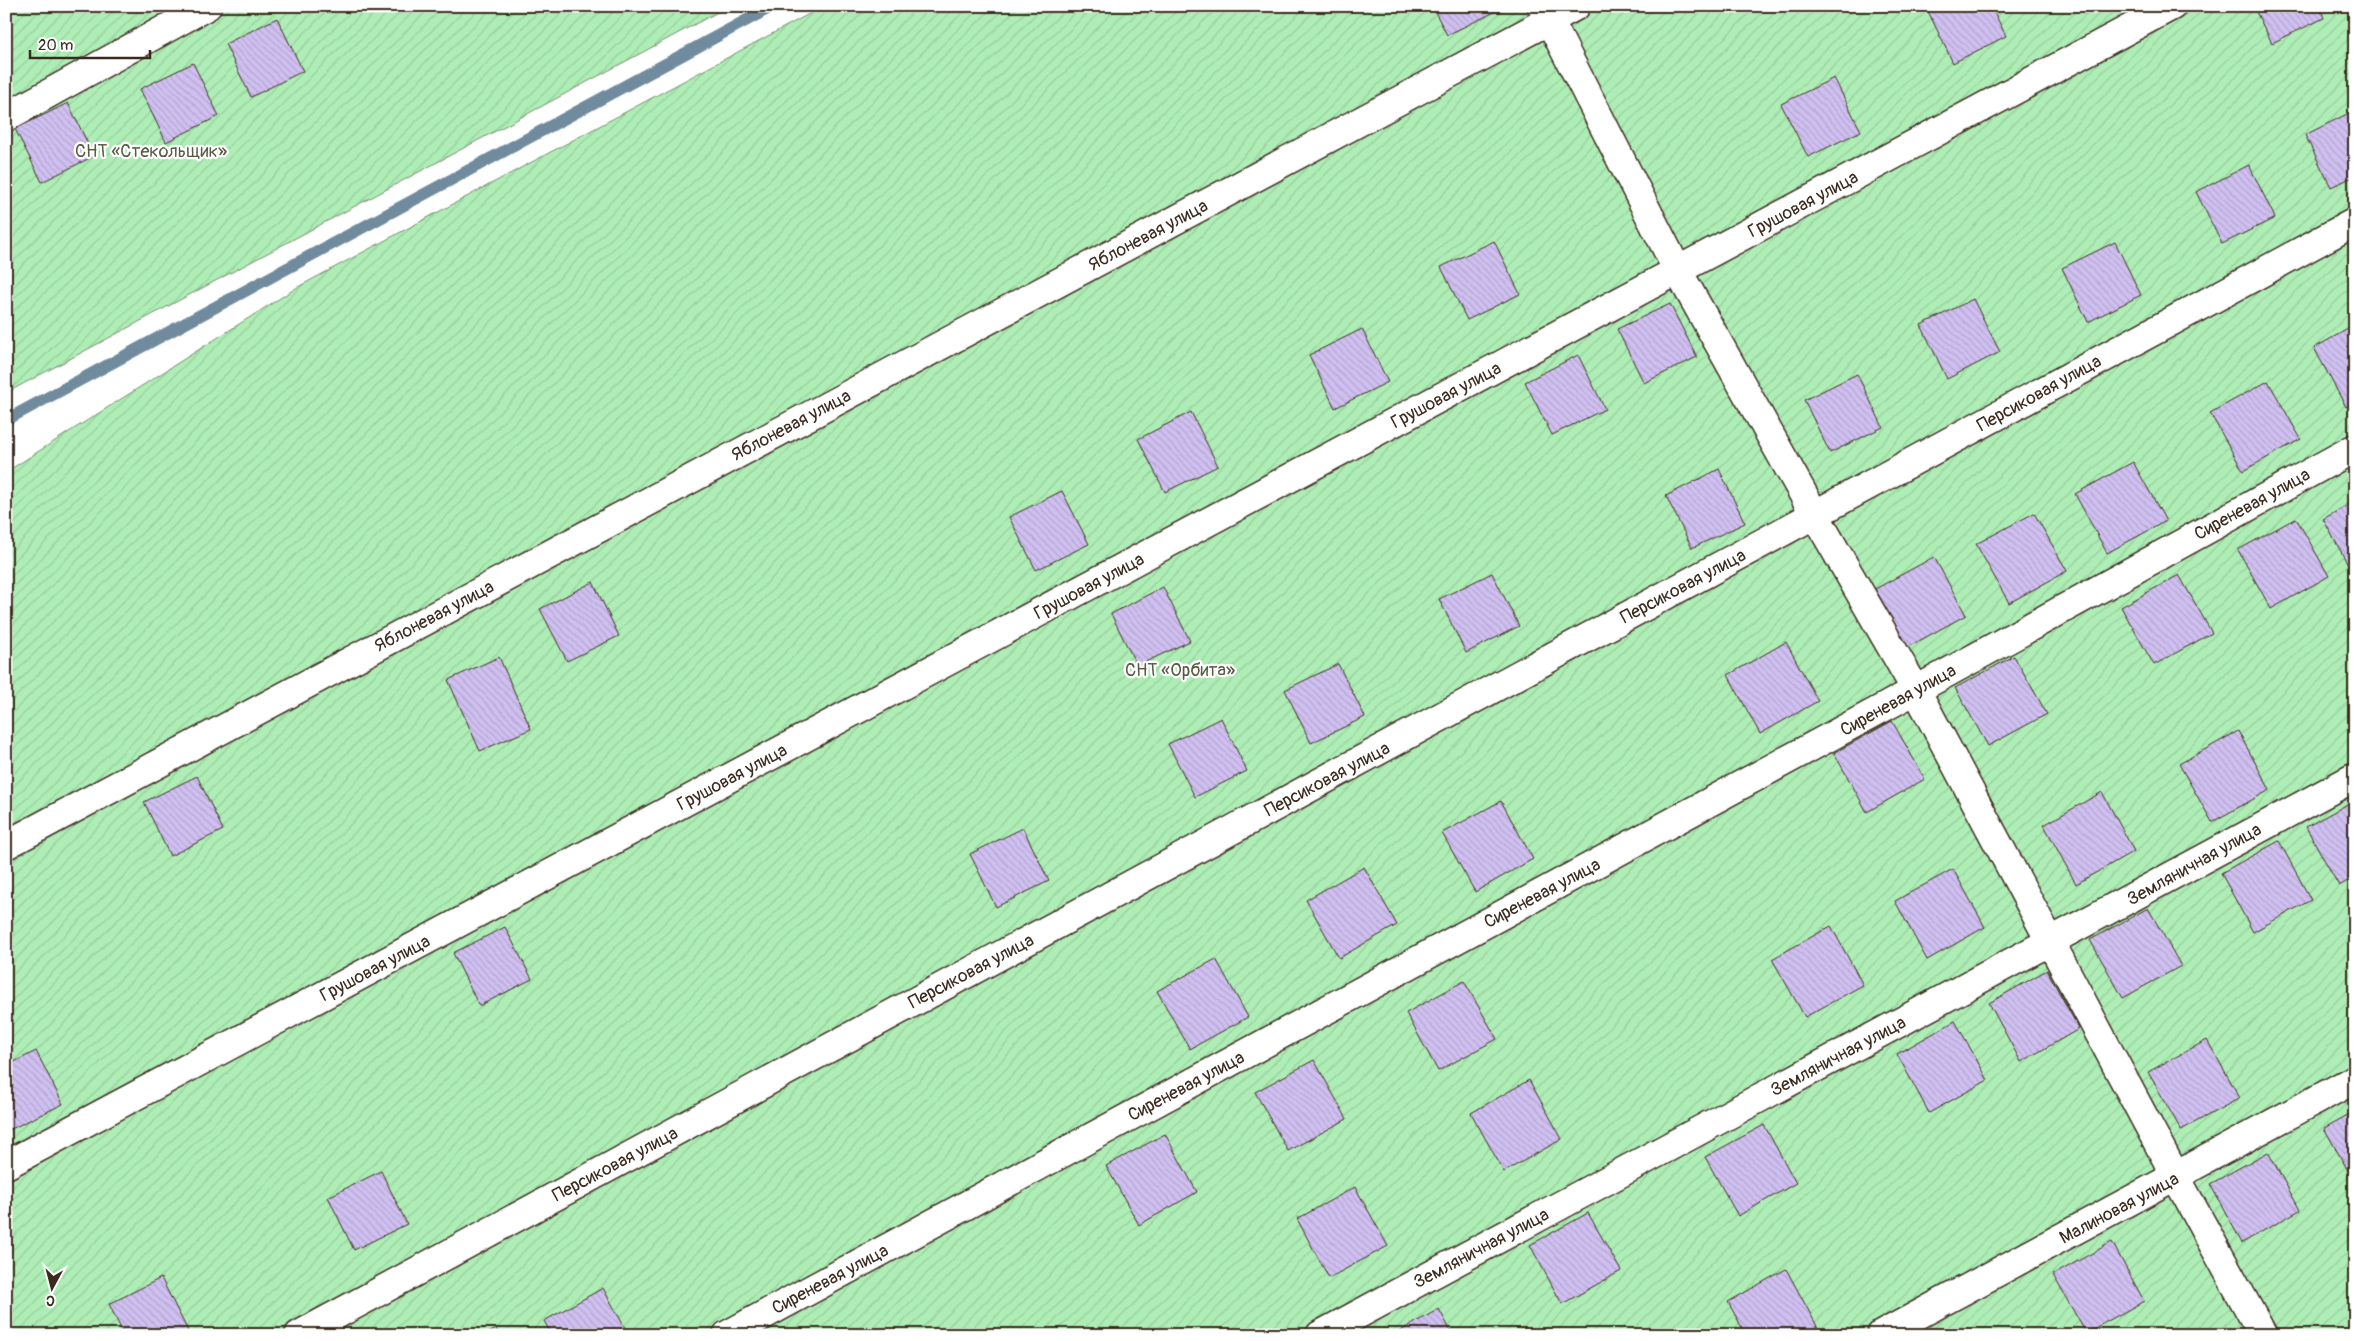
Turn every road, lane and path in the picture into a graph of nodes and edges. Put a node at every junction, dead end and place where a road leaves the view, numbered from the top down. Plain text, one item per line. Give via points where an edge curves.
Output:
1 (207, 6) edge
2 (1576, 6) edge
3 (2172, 6) edge
4 (1545, 13) edge
5 (6, 117) edge
6 (2355, 222) edge
7 (1678, 271) junction
8 (2355, 448) edge
9 (1815, 515) junction
10 (1916, 690) junction
11 (2355, 777) edge
12 (6, 845) edge
13 (2052, 942) junction
14 (2355, 1079) edge
15 (6, 1165) edge
16 (2176, 1177) junction
17 (299, 1335) edge
18 (726, 1335) edge
19 (1320, 1335) edge
20 (1881, 1335) edge
21 (2263, 1335) edge

1 - 5 street
2 - 4 street, Яблоневая улица
3 - 7 street, Грушовая улица
4 - 7 street
4 - 12 street, Яблоневая улица
6 - 9 street, Персиковая улица
7 - 9 street
7 - 15 street, Грушовая улица
8 - 10 street, Сиреневая улица
9 - 10 street
9 - 17 street, Персиковая улица
10 - 13 street
10 - 18 street, Сиреневая улица
11 - 13 street, Земляничная улица
13 - 16 street
13 - 19 street, Земляничная улица
14 - 16 street, Малиновая улица
16 - 20 street, Малиновая улица
16 - 21 street

